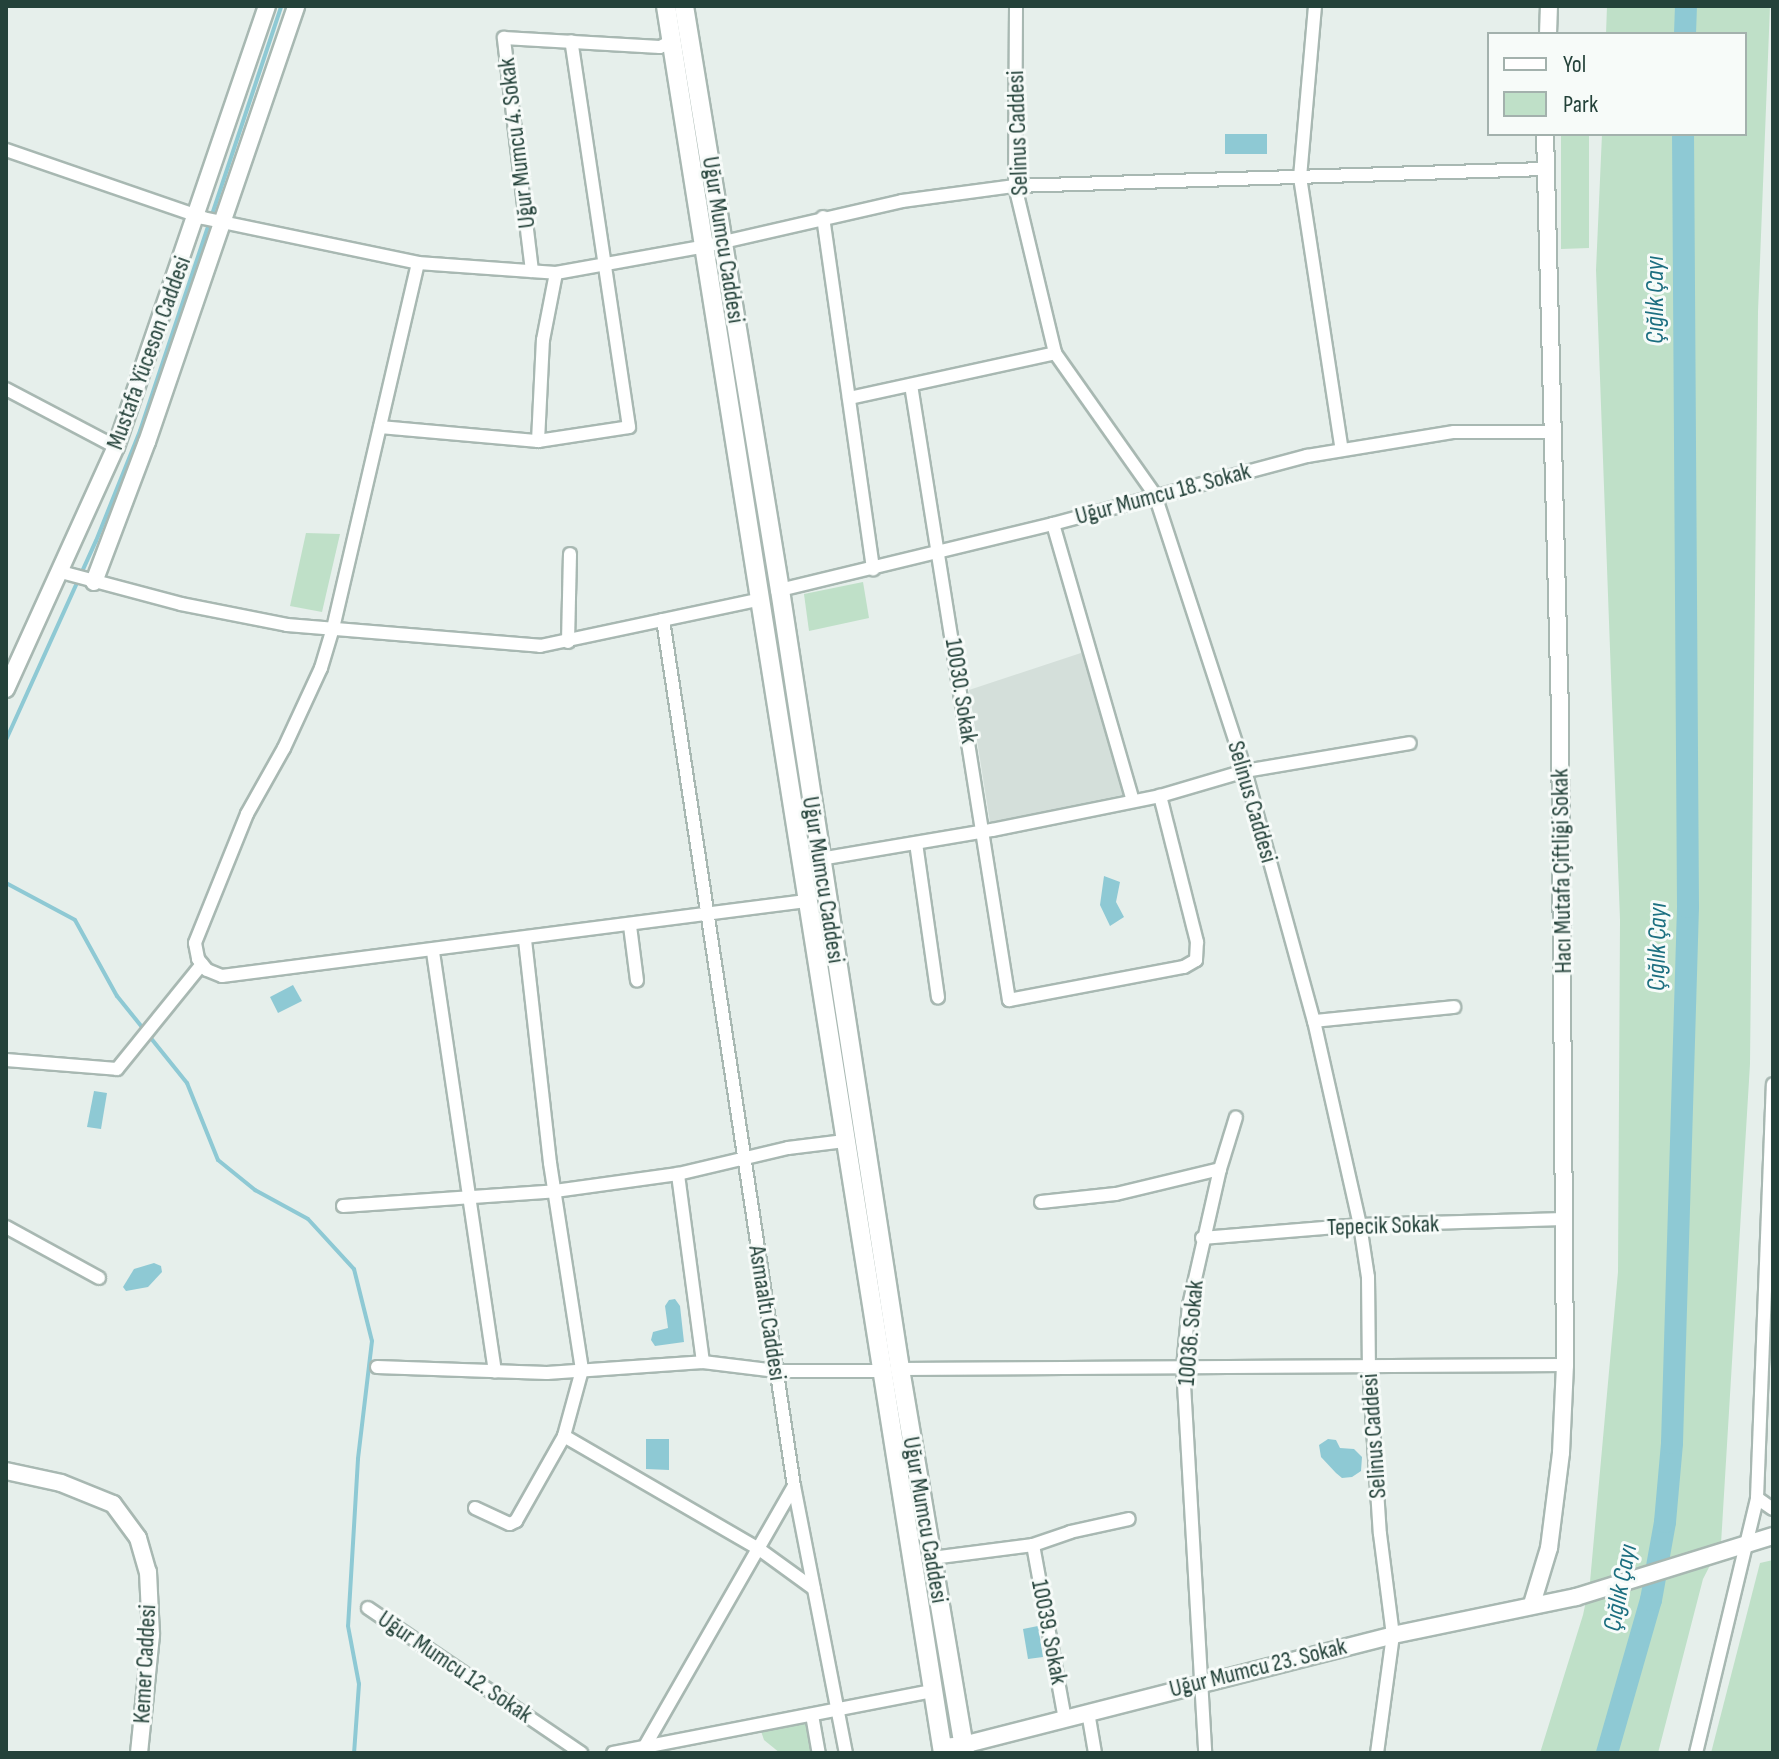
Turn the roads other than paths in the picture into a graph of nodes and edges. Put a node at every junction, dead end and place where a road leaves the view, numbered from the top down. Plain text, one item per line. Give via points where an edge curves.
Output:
1 (267, 6) edge
2 (296, 6) edge
3 (666, 6) edge
4 (684, 6) edge
5 (1016, 6) edge
6 (1315, 6) edge
7 (1549, 6) edge
8 (1548, 32) edge
9 (571, 41) junction
10 (672, 41) junction
11 (1545, 136) edge
12 (6, 150) edge
13 (1544, 169) junction
14 (1300, 177) junction
15 (1015, 186) junction
16 (823, 217) junction
17 (210, 219) junction
18 (715, 244) junction
19 (418, 263) junction
20 (603, 265) junction
21 (532, 271) junction
22 (556, 273) junction
23 (1055, 353) junction
24 (911, 385) junction
25 (6, 389) edge
26 (849, 398) junction
27 (380, 427) junction
28 (1550, 432) junction
29 (538, 441) junction
30 (116, 447) junction
31 (1342, 450) junction
32 (1155, 495) junction
33 (1053, 524) junction
34 (938, 551) junction
35 (570, 554) dead end
36 (873, 569) junction
37 (61, 572) junction
38 (90, 580) junction
39 (780, 590) junction
40 (761, 599) junction
41 (663, 620) junction
42 (333, 628) junction
43 (568, 642) junction
44 (6, 689) edge
45 (1410, 743) dead end
46 (1245, 771) junction
47 (1160, 796) junction
48 (1133, 801) junction
49 (984, 831) junction
50 (916, 843) junction
51 (820, 859) junction
52 (806, 901) junction
53 (708, 915) junction
54 (630, 926) junction
55 (525, 940) junction
56 (433, 952) junction
57 (202, 964) junction
58 (637, 981) dead end
59 (938, 997) dead end
60 (1454, 1007) dead end
61 (1314, 1021) junction
62 (6, 1060) edge
63 (1773, 1084) edge
64 (1236, 1117) dead end
65 (845, 1141) junction
66 (744, 1161) junction
67 (1220, 1169) junction
68 (678, 1174) junction
69 (555, 1191) junction
70 (470, 1195) junction
71 (1041, 1202) dead end
72 (343, 1206) dead end
73 (1564, 1219) junction
74 (1360, 1225) junction
75 (6, 1227) edge
76 (1202, 1238) junction
77 (99, 1278) dead end
78 (703, 1362) junction
79 (1565, 1365) junction
80 (1369, 1366) junction
81 (377, 1367) dead end
82 (1183, 1367) junction
83 (900, 1369) junction
84 (582, 1370) junction
85 (495, 1371) junction
86 (776, 1371) junction
87 (880, 1371) junction
88 (564, 1436) junction
89 (6, 1471) edge
90 (794, 1486) junction
91 (1757, 1498) junction
92 (475, 1508) dead end
93 (1773, 1509) edge
94 (1129, 1519) dead end
95 (1773, 1536) edge
96 (1033, 1545) junction
97 (1744, 1547) junction
98 (759, 1549) junction
99 (932, 1558) junction
100 (814, 1589) junction
101 (1532, 1604) junction
102 (368, 1608) dead end
103 (1393, 1635) junction
104 (1200, 1682) junction
105 (932, 1691) junction
106 (838, 1709) junction
107 (1088, 1712) junction
108 (812, 1715) junction
109 (1065, 1719) junction
110 (645, 1746) junction
111 (964, 1749) edge
112 (942, 1750) edge
113 (139, 1753) edge
114 (581, 1753) edge
115 (613, 1753) edge
116 (819, 1753) edge
117 (846, 1753) edge
118 (1095, 1753) edge
119 (1205, 1753) edge
120 (1377, 1753) edge
121 (1696, 1753) edge

1 - 17 street, Mustafa Yüceson Caddesi
2 - 17 street, Mustafa Yüceson Caddesi
3 - 10 main road, Uğur Mumcu Caddesi
4 - 18 main road, Uğur Mumcu Caddesi
5 - 15 street, Selinus Caddesi
6 - 14 street
7 - 8 street
9 - 10 street, Uğur Mumcu 4. Sokak via 660,47
9 - 20 street
9 - 21 street, Uğur Mumcu 4. Sokak via 504,38
10 - 18 main road, Uğur Mumcu Caddesi
11 - 13 street, Hacı Mutafa Çiftliği Sokak
12 - 17 street
13 - 14 street
13 - 28 street, Hacı Mutafa Çiftliği Sokak
14 - 15 street
14 - 31 street
15 - 16 street
15 - 23 street, Selinus Caddesi
16 - 18 street
16 - 26 street
17 - 19 street
17 - 30 street, Mustafa Yüceson Caddesi
17 - 38 street, Mustafa Yüceson Caddesi
18 - 20 street
18 - 39 main road, Uğur Mumcu Caddesi
18 - 40 main road, Uğur Mumcu Caddesi
19 - 21 street
19 - 27 street
20 - 22 street
20 - 29 street via 629,427
21 - 22 street
22 - 29 street via 543,340
23 - 24 street
23 - 32 street, Selinus Caddesi
24 - 26 street
24 - 34 street, 10030. Sokak
25 - 30 street
26 - 36 street
27 - 29 street
27 - 42 street
28 - 31 street, Uğur Mumcu 18. Sokak via 1454,432
28 - 73 street, Hacı Mutafa Çiftliği Sokak via 1560,713
30 - 37 street, Mustafa Yüceson Caddesi
31 - 32 street, Uğur Mumcu 18. Sokak
32 - 33 street, Uğur Mumcu 18. Sokak
32 - 46 street, Selinus Caddesi
33 - 34 street, Uğur Mumcu 18. Sokak
33 - 48 street
34 - 36 street, Uğur Mumcu 18. Sokak
34 - 49 street, 10030. Sokak
35 - 43 street
36 - 39 street, Uğur Mumcu 18. Sokak
37 - 38 street
37 - 44 street, Mustafa Yüceson Caddesi
38 - 42 street via 287,625
39 - 51 main road, Uğur Mumcu Caddesi
40 - 41 street
40 - 52 main road, Uğur Mumcu Caddesi
41 - 43 street
41 - 53 street, Asmaaltı Caddesi
42 - 43 street via 540,646
42 - 57 street via 321,668 247,814 195,943
45 - 46 street
46 - 47 street
46 - 61 street, Selinus Caddesi
47 - 48 street
47 - 49 street, 10030. Sokak via 1198,949 1196,960 1184,967 1009,1000
48 - 49 street
49 - 50 street
50 - 51 street
50 - 59 street
51 - 83 main road, Uğur Mumcu Caddesi
52 - 53 street
52 - 65 main road, Uğur Mumcu Caddesi
53 - 54 street
53 - 66 street, Asmaaltı Caddesi
54 - 55 street
54 - 58 street
55 - 56 street
55 - 69 street
56 - 57 street via 222,976
56 - 70 street
57 - 62 street via 117,1069
60 - 61 street
61 - 74 street, Selinus Caddesi
63 - 91 street
64 - 67 street, 10036. Sokak
65 - 66 street via 788,1148
65 - 87 main road, Uğur Mumcu Caddesi
66 - 68 street
66 - 86 street, Asmaaltı Caddesi
67 - 71 street via 1116,1194
67 - 76 street, 10036. Sokak
68 - 69 street
68 - 78 street
69 - 70 street
69 - 84 street
70 - 72 street
70 - 85 street
73 - 74 street, Tepecik Sokak
73 - 79 street, Hacı Mutafa Çiftliği Sokak
74 - 76 street, Tepecik Sokak
74 - 80 street, Selinus Caddesi via 1368,1277
75 - 77 street
76 - 82 street, 10036. Sokak
78 - 84 street
78 - 86 street
79 - 80 street
79 - 101 street, Hacı Mutafa Çiftliği Sokak via 1549,1548
80 - 82 street
80 - 103 street, Selinus Caddesi
81 - 85 street
82 - 83 street
82 - 104 street, 10036. Sokak
83 - 87 main road
83 - 99 main road, Uğur Mumcu Caddesi
84 - 85 street
84 - 88 street
86 - 87 street
86 - 90 street, Asmaaltı Caddesi
87 - 105 main road, Uğur Mumcu Caddesi
88 - 92 street via 516,1521 510,1524
88 - 98 street
89 - 113 street, Kemer Caddesi via 61,1483 113,1504 138,1538 148,1572 151,1635
90 - 98 street
90 - 100 street, Asmaaltı Caddesi
91 - 93 street
91 - 97 street
94 - 96 street
95 - 97 street, Uğur Mumcu 23. Sokak
96 - 99 street
96 - 109 street, 10039. Sokak
97 - 101 street, Uğur Mumcu 23. Sokak via 1576,1597
97 - 121 street
98 - 100 street
98 - 110 street
99 - 111 main road, Uğur Mumcu Caddesi
100 - 106 street, Asmaaltı Caddesi
101 - 103 street, Uğur Mumcu 23. Sokak
102 - 114 street, Uğur Mumcu 12. Sokak
103 - 104 street, Uğur Mumcu 23. Sokak
103 - 120 street, Selinus Caddesi
104 - 107 street, Uğur Mumcu 23. Sokak
104 - 119 street, 10036. Sokak
105 - 106 street
105 - 112 main road, Uğur Mumcu Caddesi
106 - 108 street
106 - 117 street, Asmaaltı Caddesi
107 - 109 street, Uğur Mumcu 23. Sokak
107 - 118 street
108 - 110 street
108 - 116 street
109 - 111 street, Uğur Mumcu 23. Sokak
110 - 115 street
111 - 112 street, Uğur Mumcu 23. Sokak

